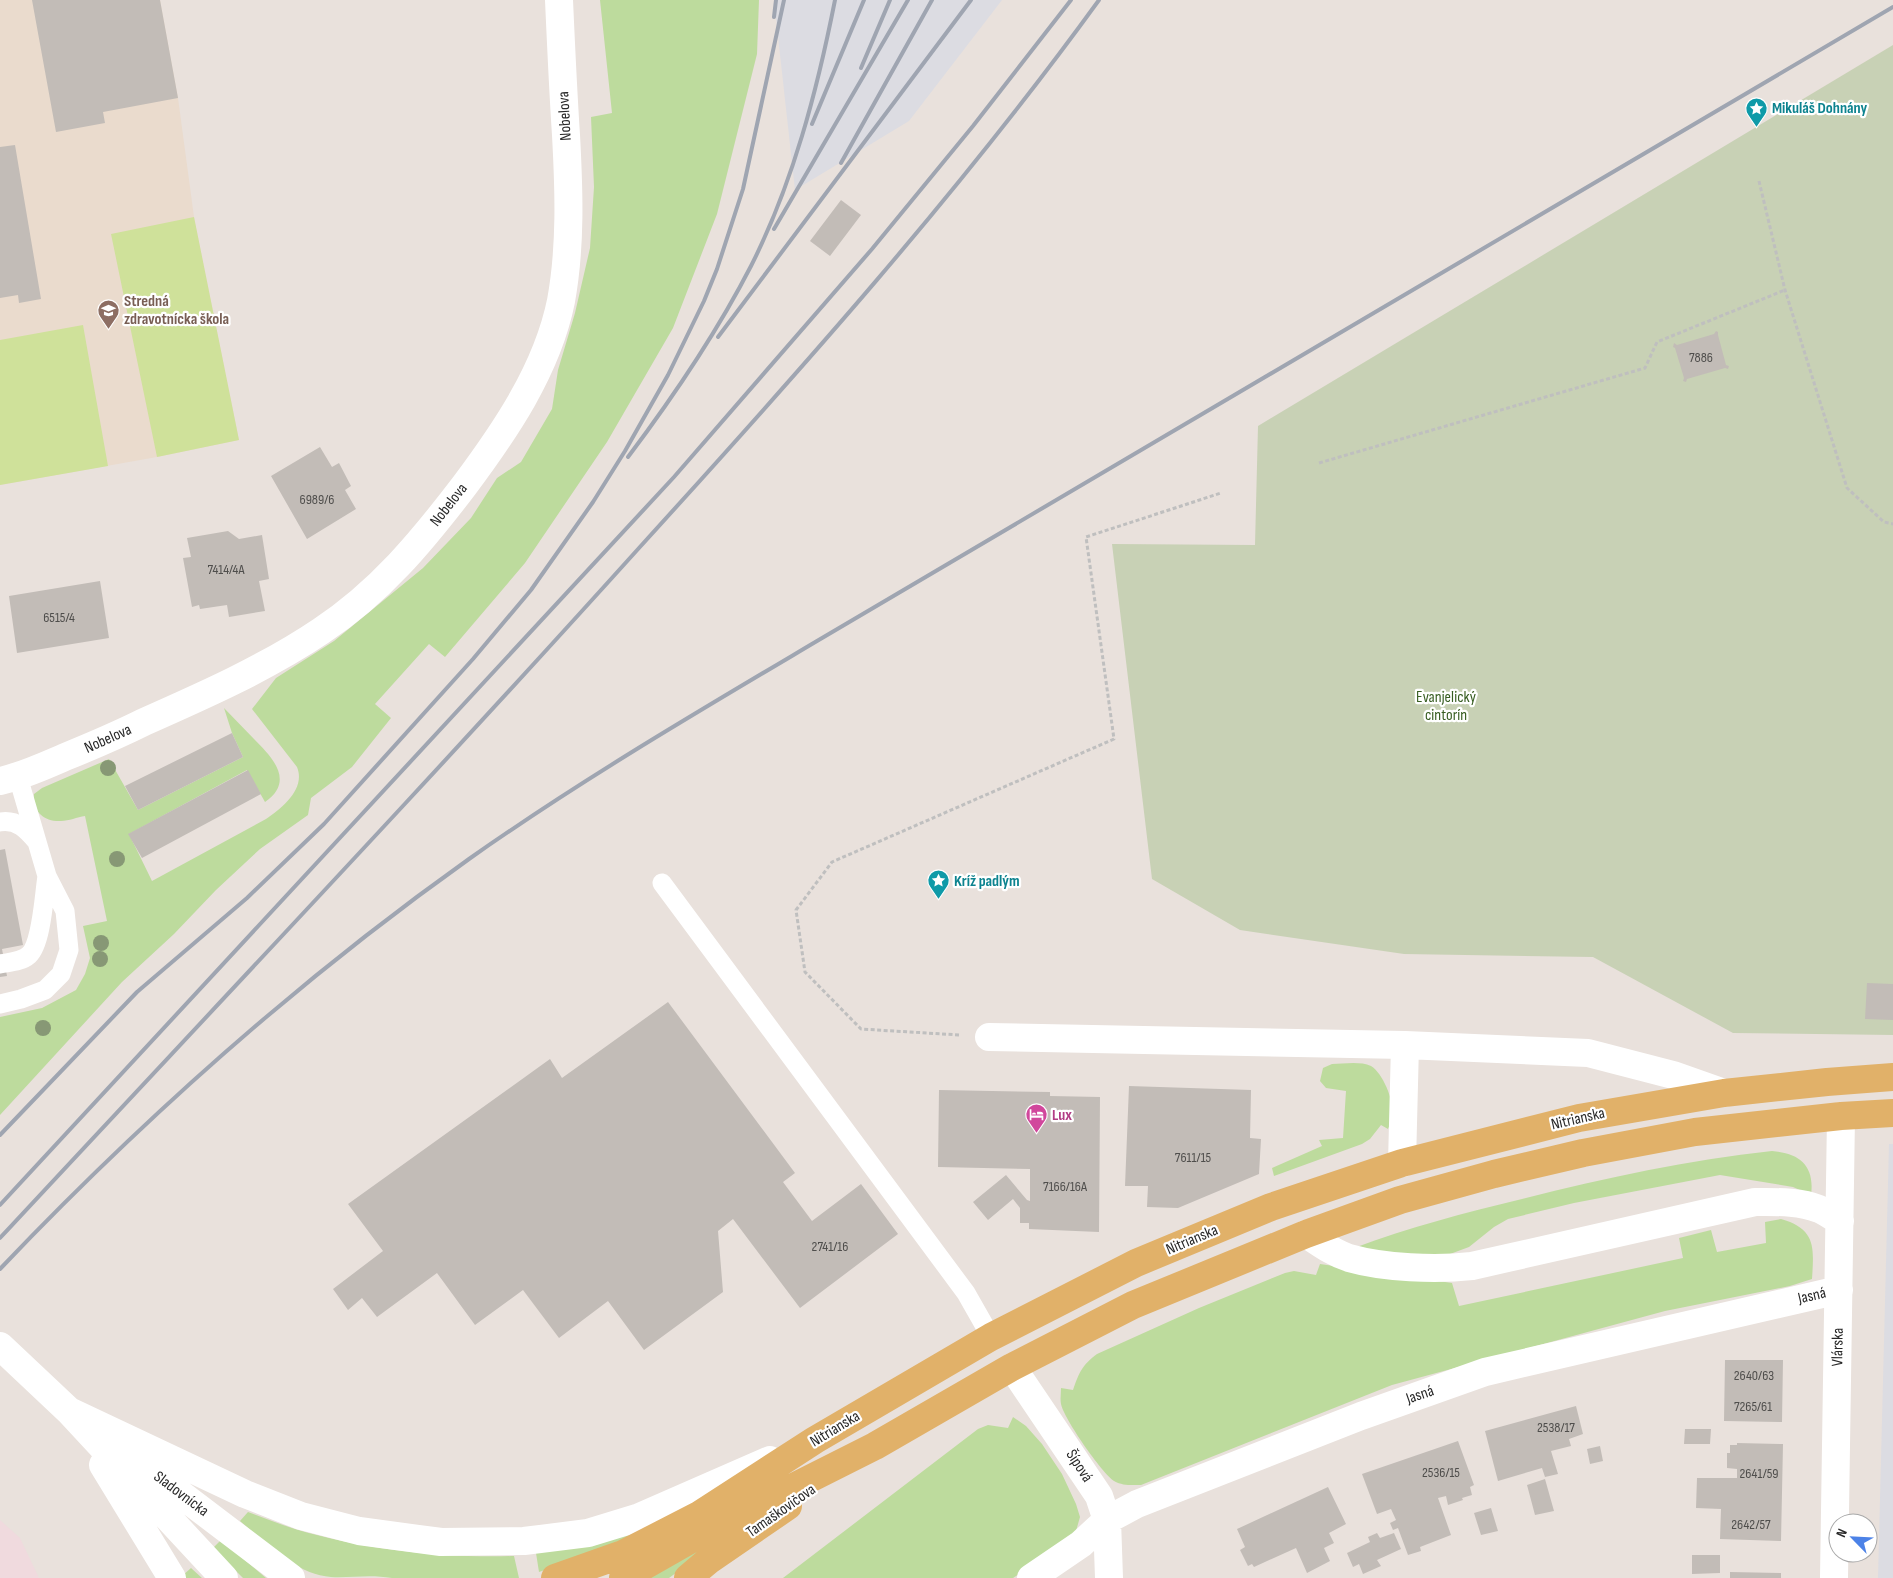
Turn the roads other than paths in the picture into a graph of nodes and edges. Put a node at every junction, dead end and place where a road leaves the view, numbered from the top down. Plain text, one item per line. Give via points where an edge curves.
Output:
1 (558, 0) edge
2 (9, 779) edge
3 (0, 822) edge
4 (39, 845) junction
5 (47, 876) junction
6 (662, 883) dead end
7 (0, 964) edge
8 (0, 1004) edge
9 (989, 1037) road end
10 (1405, 1045) junction
11 (1893, 1077) edge
12 (1724, 1092) junction
13 (1893, 1112) edge
14 (1842, 1116) junction
15 (1402, 1162) junction
16 (1840, 1221) junction
17 (1306, 1234) junction
18 (1839, 1290) junction
19 (991, 1337) junction
20 (0, 1346) edge
21 (1012, 1366) junction
22 (69, 1411) junction
23 (815, 1440) junction
24 (875, 1446) junction
25 (1107, 1520) junction
26 (172, 1578) edge
27 (224, 1578) edge
28 (292, 1578) edge
29 (556, 1578) edge
30 (623, 1578) edge
31 (688, 1578) edge
32 (1031, 1578) edge
33 (1109, 1578) edge
34 (1834, 1578) edge

1 - 2 street, Nobelova via 569,203 567,255 560,303 536,373 482,462 402,563 324,629 294,649 224,686 116,736
2 - 4 lane
3 - 4 lane via 17,823
4 - 5 lane
5 - 7 lane via 38,940 30,954 21,960
5 - 8 lane via 65,911 69,950 60,974 45,990
6 - 19 lane via 966,1293
9 - 10 street
10 - 12 street via 1588,1053
10 - 15 street
11 - 12 main road, Nitrianska
12 - 15 main road, Nitrianska via 1579,1118
13 - 14 main road, Nitrianska
14 - 16 street, Vlárska
14 - 17 main road, Nitrianska via 1695,1132 1583,1153 1400,1200
15 - 19 main road, Nitrianska via 1271,1207 1145,1260
16 - 17 street via 1808,1206 1755,1202 1472,1266 1445,1269 1350,1258
16 - 18 street, Vlárska
17 - 21 main road, Nitrianska via 1134,1305
18 - 25 street, Jasná via 1485,1372 1361,1416 1137,1504
18 - 34 street, Vlárska
19 - 23 main road, Nitrianska
20 - 22 street, Sladovnícka
21 - 24 main road, Nitrianska
21 - 25 street, Šípová via 1099,1496
22 - 23 street via 245,1494 301,1516 359,1531 440,1542 524,1541 588,1533 637,1518
22 - 26 street
22 - 27 street, Sladovnícka
22 - 28 street, Sladovnícka
23 - 29 main road, Nitrianska via 699,1515 623,1554
24 - 30 main road, Nitrianska via 700,1534
24 - 31 main road, Tamaškovičova
25 - 32 street, Jasná via 1081,1544
25 - 33 street, Šípová

